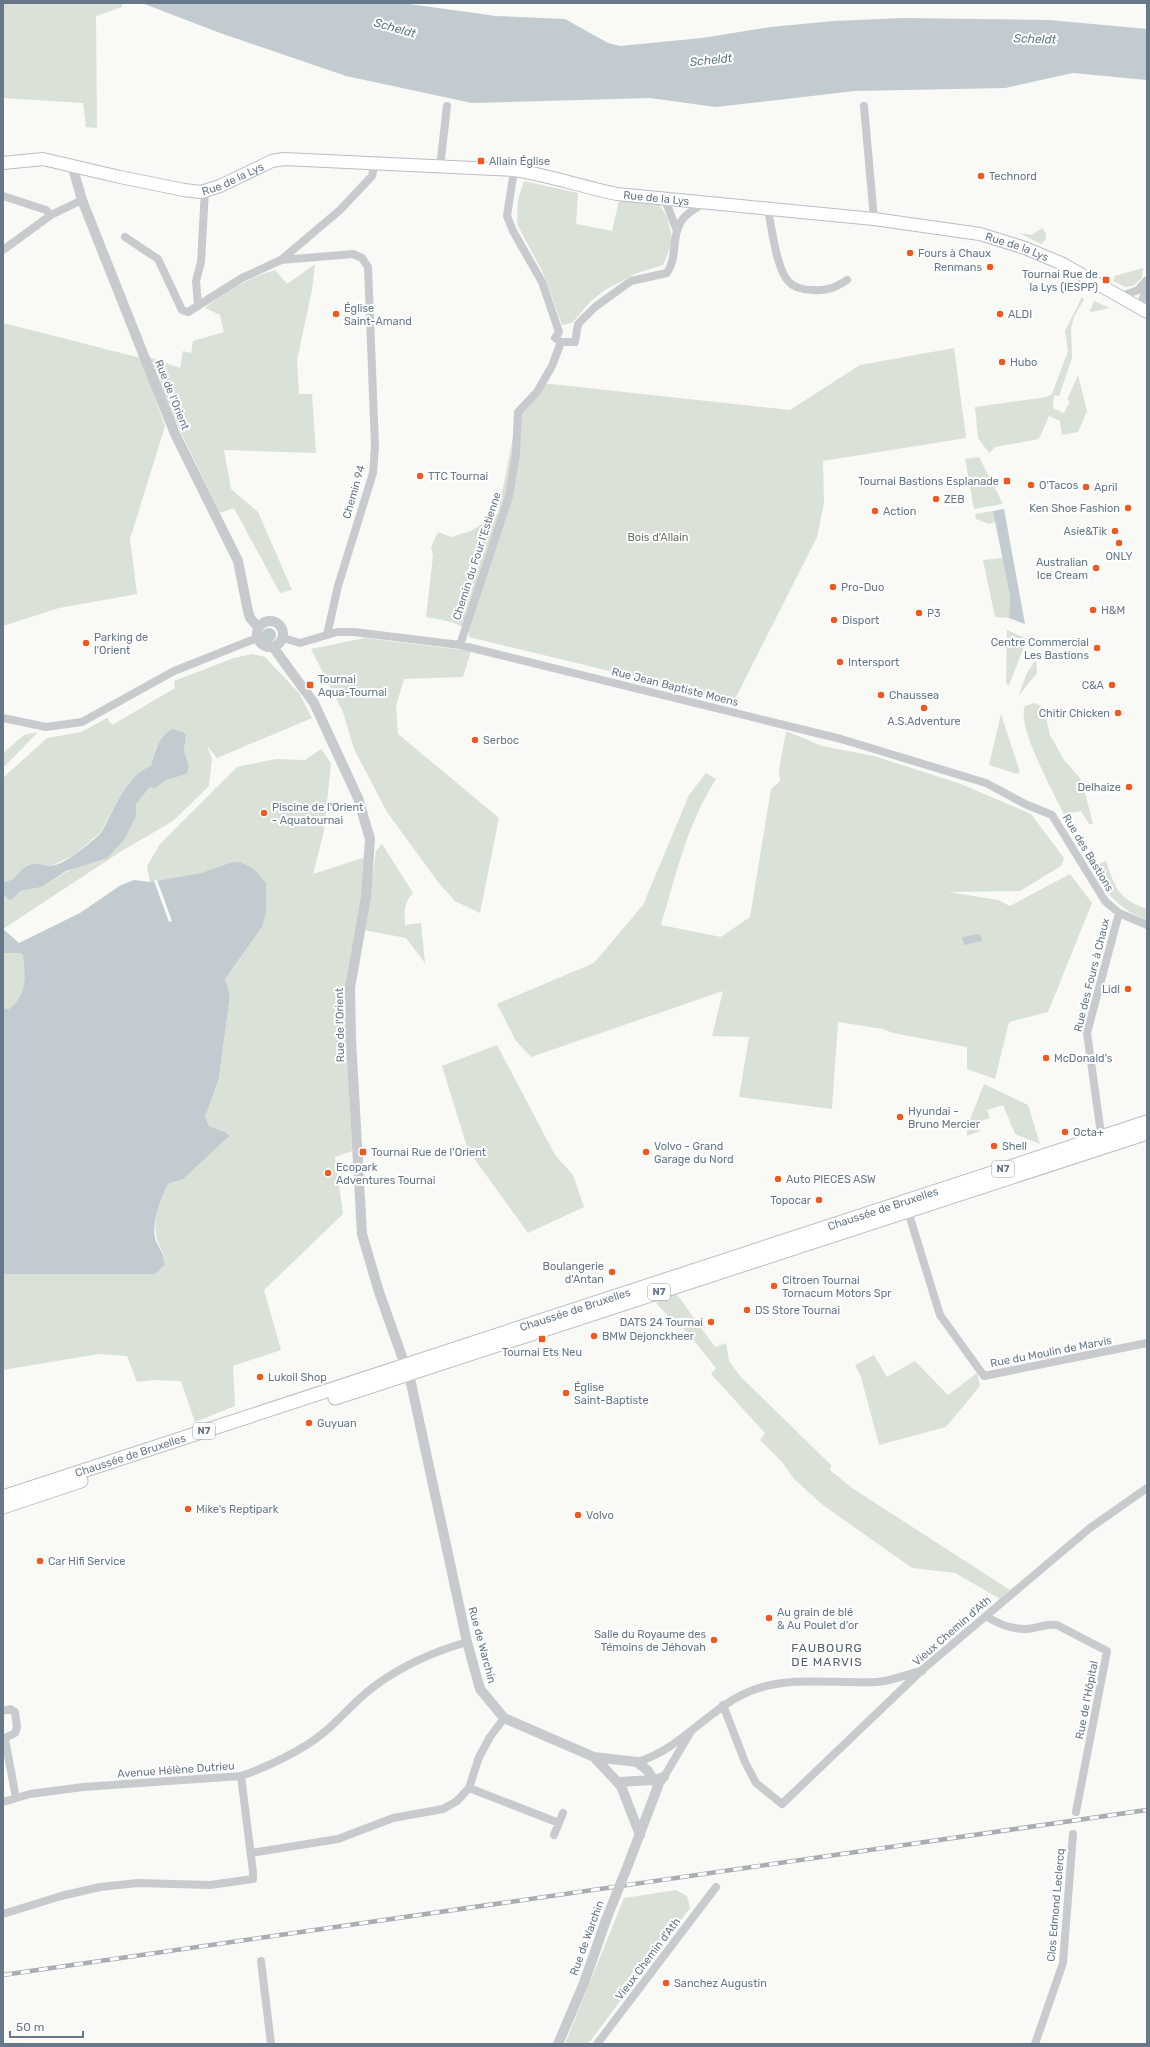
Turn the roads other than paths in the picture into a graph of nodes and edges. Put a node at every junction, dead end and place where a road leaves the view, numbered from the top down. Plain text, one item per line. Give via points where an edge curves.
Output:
1 (447, 106) dead end
2 (864, 106) dead end
3 (375, 162) junction
4 (3, 163) edge
5 (72, 165) junction
6 (440, 167) junction
7 (514, 170) junction
8 (205, 190) junction
9 (3, 196) edge
10 (664, 198) junction
11 (82, 200) junction
12 (702, 204) junction
13 (768, 210) junction
14 (51, 215) junction
15 (874, 219) junction
16 (676, 230) junction
17 (125, 237) dead end
18 (3, 250) edge
19 (281, 260) junction
20 (847, 280) dead end
21 (1147, 280) edge
22 (1147, 288) edge
23 (1119, 297) junction
24 (198, 306) junction
25 (1143, 310) edge
26 (561, 342) junction
27 (258, 633) junction
28 (328, 635) junction
29 (283, 638) junction
30 (460, 645) junction
31 (273, 647) junction
32 (3, 718) edge
33 (1052, 815) joint
34 (1119, 913) junction
35 (1147, 925) edge
36 (1147, 1122) edge
37 (1147, 1133) edge
38 (1103, 1142) junction
39 (907, 1206) junction
40 (1147, 1343) edge
41 (407, 1369) junction
42 (1147, 1488) edge
43 (3, 1497) edge
44 (3, 1507) edge
45 (986, 1616) junction
46 (467, 1642) junction
47 (922, 1670) junction
48 (724, 1705) junction
49 (3, 1711) edge
50 (504, 1718) junction
51 (690, 1733) junction
52 (4, 1739) edge
53 (594, 1757) junction
54 (637, 1762) junction
55 (241, 1776) junction
56 (659, 1781) junction
57 (618, 1782) junction
58 (469, 1788) junction
59 (16, 1798) junction
60 (3, 1802) edge
61 (1076, 1812) dead end
62 (563, 1813) dead end
63 (559, 1823) junction
64 (1073, 1834) dead end
65 (554, 1835) dead end
66 (640, 1835) junction
67 (251, 1853) junction
68 (716, 1887) dead end
69 (3, 1914) edge
70 (261, 1961) dead end
71 (271, 2044) edge
72 (558, 2044) edge
73 (597, 2044) edge
74 (1034, 2044) edge

1 - 6 street
2 - 15 street
3 - 6 main road, Rue de la Lys
3 - 8 main road, Rue de la Lys via 272,161 220,186
3 - 19 street via 372,176 340,210
4 - 5 main road, Rue de la Lys via 43,159
5 - 8 main road, Rue de la Lys via 184,190
5 - 11 street, Rue de l'Orient
6 - 7 main road, Rue de la Lys
7 - 10 main road, Rue de la Lys via 584,188
7 - 26 street via 507,216 542,282 559,332 555,338
8 - 24 street via 201,262 196,281
9 - 14 street via 46,210
10 - 12 main road, Rue de la Lys
10 - 16 street
11 - 14 street
11 - 27 street, Rue de l'Orient via 171,424 238,561 248,611
12 - 13 main road, Rue de la Lys
12 - 16 street via 683,218
13 - 15 main road, Rue de la Lys
13 - 20 street via 779,260 784,276 789,282 802,290 820,290 833,289
14 - 18 street
15 - 23 main road, Rue de la Lys via 980,234 1013,244 1063,264
16 - 26 street via 673,264 667,273 631,281 586,315 578,324 575,342
17 - 24 street via 158,259 182,310 188,312
19 - 24 street via 242,278
19 - 28 street, Chemin 94 via 353,254 362,258 368,267 375,446 373,473 340,579
21 - 23 street via 1138,290
22 - 25 street
23 - 25 main road, Rue de la Lys
26 - 30 street, Chemin du Four l'Estienne via 552,366 536,392 518,412 516,454 508,496
27 - 29 street via 267,622 277,623
27 - 31 street via 265,647
27 - 32 street via 174,671 82,722 46,727
28 - 29 street, Rue Jean Baptiste Moens via 300,643
28 - 30 street, Rue Jean Baptiste Moens via 354,632
29 - 31 street
30 - 33 street, Rue Jean Baptiste Moens via 841,739 986,783
31 - 41 street, Rue de l'Orient via 314,703 358,798 370,839 366,897 350,988 362,1234 378,1292
33 - 34 street, Rue des Bastions via 1092,883 1105,902
34 - 35 street, Rue des Bastions
34 - 38 street, Rue des Fours à Chaux via 1087,1033
36 - 38 main road, Chaussée de Bruxelles / N7
37 - 38 main road, Chaussée de Bruxelles / N7
38 - 39 main road, Chaussée de Bruxelles / N7
39 - 40 street, Rue du Moulin de Marvis via 940,1315 984,1376
39 - 41 main road, Chaussée de Bruxelles / N7
41 - 43 main road, Chaussée de Bruxelles / N7
41 - 44 main road, Chaussée de Bruxelles / N7
41 - 46 street, Rue de Warchin
42 - 45 street, Vieux Chemin d'Ath via 1090,1528
45 - 47 street, Vieux Chemin d'Ath
45 - 61 street, Rue de l'Hôpital via 1002,1626 1025,1629 1057,1625 1107,1651
46 - 50 street, Rue de Warchin via 480,1689
46 - 55 street, Avenue Hélène Dutrieu via 452,1646 397,1671 375,1685 318,1738 279,1760
47 - 48 street, Rue de Warchin via 879,1682 771,1684 737,1696
47 - 48 street, Vieux Chemin d'Ath via 782,1804 756,1783 745,1762
48 - 51 street, Rue de Warchin via 706,1717
49 - 52 street via 10,1709 15,1712 17,1727 14,1734
50 - 53 street, Rue de Warchin
50 - 58 street via 479,1757
51 - 54 street, Rue de Warchin
51 - 56 street, Rue de Warchin
52 - 59 street
53 - 54 street, Rue de Warchin
53 - 57 street
54 - 56 street
55 - 59 street, Avenue Hélène Dutrieu via 83,1787
55 - 67 street
56 - 57 street
56 - 66 street, Rue de Warchin
57 - 66 street via 631,1808
58 - 63 street
58 - 67 street via 457,1801 443,1810 393,1818 325,1842
59 - 60 street, Avenue Hélène Dutrieu
62 - 63 street
63 - 65 street
64 - 74 street, Clos Edmond Leclercq via 1063,1963
66 - 72 street, Rue de Warchin, bridge
67 - 69 street via 253,1879 246,1881 210,1885 138,1883 100,1887
68 - 73 street, Vieux Chemin d'Ath
70 - 71 street

